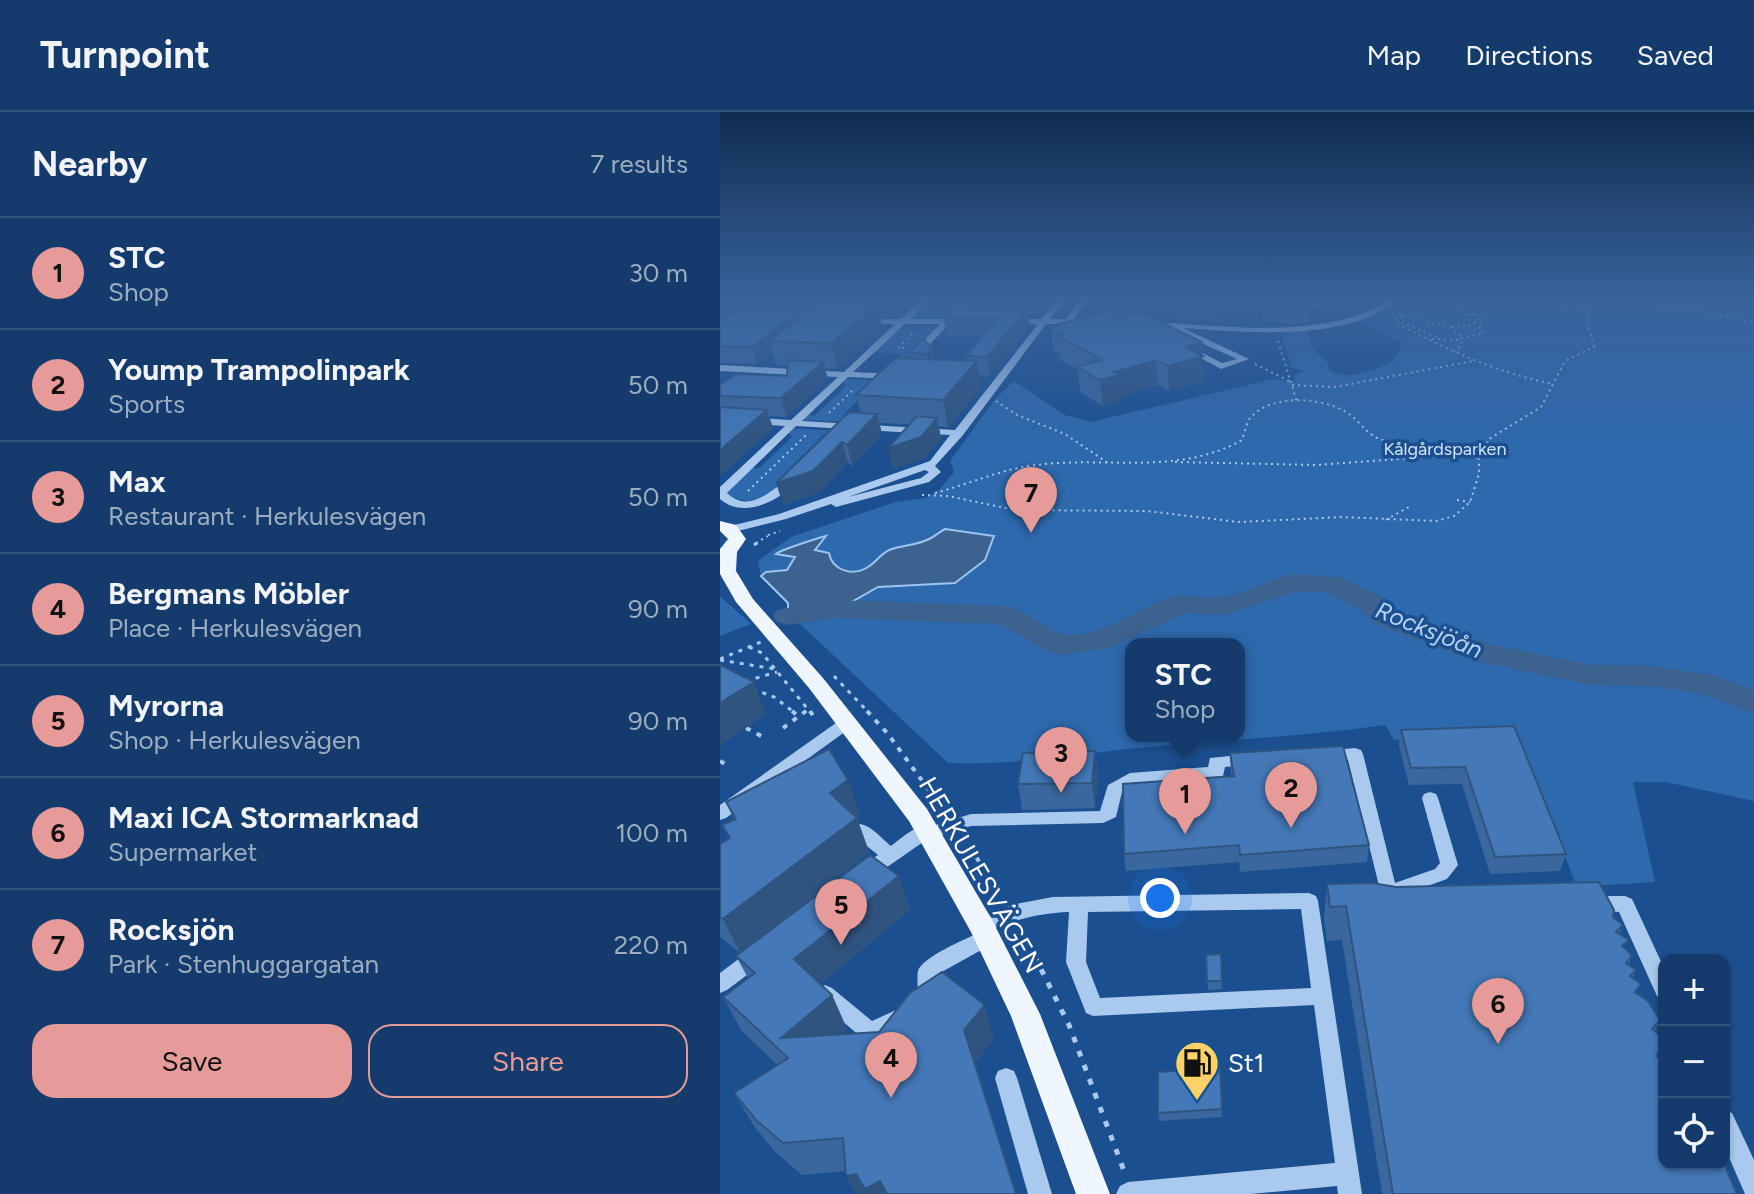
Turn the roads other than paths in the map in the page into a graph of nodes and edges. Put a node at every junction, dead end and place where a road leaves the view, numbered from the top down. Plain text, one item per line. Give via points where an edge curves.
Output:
1 (873, 349) edge
2 (920, 349) edge
3 (1024, 349) edge
4 (1188, 349) edge
5 (1225, 349) edge
6 (769, 362) dead end
7 (720, 368) edge
8 (758, 370) junction
9 (846, 375) junction
10 (893, 377) junction
11 (908, 378) edge
12 (746, 381) edge
13 (983, 381) dead end
14 (998, 382) junction
15 (884, 387) edge
16 (855, 417) edge
17 (720, 419) edge
18 (793, 424) junction
19 (845, 426) junction
20 (959, 433) junction
21 (836, 436) edge
22 (799, 475) edge
23 (785, 522) junction
24 (727, 542) edge
25 (720, 588) edge
26 (745, 602) junction
27 (848, 722) junction
28 (1308, 756) edge
29 (1262, 759) edge
30 (1430, 798) dead end
31 (720, 814) edge
32 (858, 829) edge
33 (927, 832) junction
34 (889, 855) junction
35 (852, 884) edge
36 (1079, 905) junction
37 (1577, 905) edge
38 (984, 932) junction
39 (769, 947) edge
40 (1658, 977) edge
41 (720, 984) edge
42 (825, 994) edge
43 (1322, 996) junction
44 (1006, 1078) dead end
45 (1730, 1134) edge
46 (1349, 1183) edge
47 (1754, 1186) edge
48 (1040, 1194) edge
49 (1093, 1194) edge
50 (1128, 1194) edge

1 - 9 street
2 - 10 street
3 - 14 street
4 - 5 street via 1221,366 1245,359
6 - 8 street
7 - 8 street
8 - 9 street
8 - 12 street
9 - 10 street
9 - 18 street
10 - 11 street
10 - 15 street
13 - 14 street
14 - 20 street
16 - 19 street
17 - 18 street
18 - 19 street
18 - 22 street via 724,488 722,497 736,503 769,499
19 - 20 street
19 - 21 street
20 - 23 street via 927,466 936,472 925,480 848,503 808,507
23 - 24 street
23 - 24 street
24 - 26 main road via 727,571
25 - 26 main road
26 - 27 main road, HERKULESVÄGEN
27 - 31 street
27 - 33 main road, HERKULESVÄGEN
28 - 30 street via 1355,754 1382,902 1447,870
29 - 33 street via 1216,762 1217,772 1130,779 1114,789 1110,813 1103,817 971,820
32 - 34 street
33 - 34 street
33 - 38 main road, HERKULESVÄGEN
34 - 35 street
36 - 38 street via 1032,908
36 - 43 street via 1317,900
36 - 43 street via 1076,962 1093,1007
37 - 40 street via 1625,904
38 - 42 street via 933,966 928,972 930,991 880,1029 869,1031
38 - 49 main road, HERKULESVÄGEN via 1025,1014
39 - 41 street
43 - 46 street
44 - 48 street
45 - 47 street
46 - 50 street

